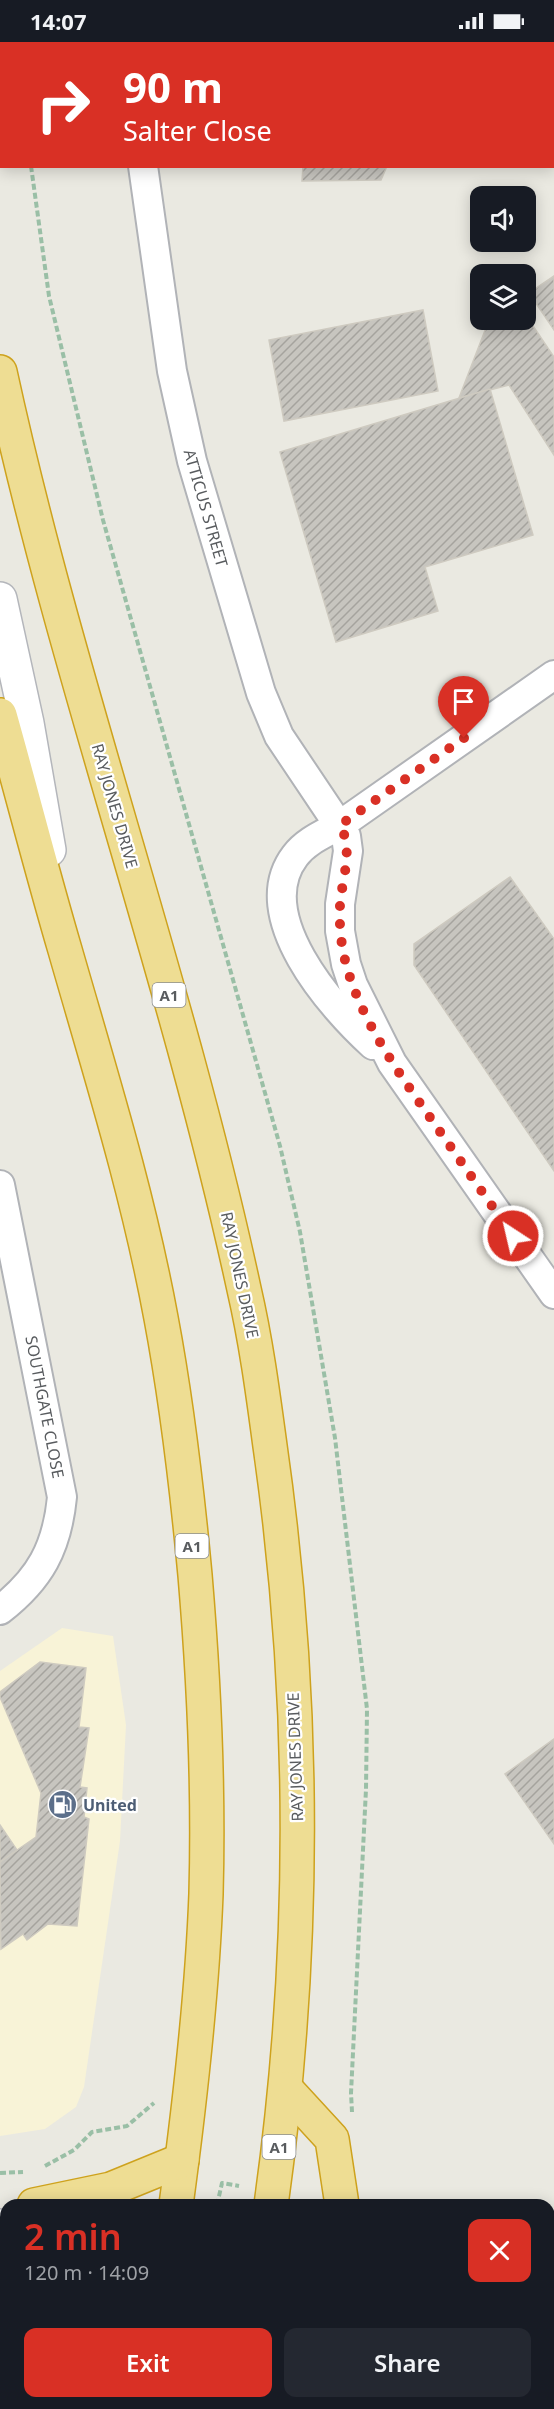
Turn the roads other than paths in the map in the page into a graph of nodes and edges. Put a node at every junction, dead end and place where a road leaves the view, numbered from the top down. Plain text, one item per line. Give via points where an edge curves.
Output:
1 (143, 168) edge
2 (0, 372) edge
3 (0, 599) edge
4 (554, 675) edge
5 (0, 715) edge
6 (340, 825) junction
7 (64, 946) junction
8 (392, 1063) junction
9 (0, 1185) edge
10 (554, 1294) edge
11 (0, 1610) edge
12 (286, 2089) junction
13 (182, 2160) junction
14 (63, 2199) edge
15 (177, 2199) edge
16 (272, 2199) edge
17 (341, 2199) edge

1 - 6 street, ATTICUS STREET via 172,371 192,461 268,712 286,747
2 - 12 highway, RAY JONES DRIVE / A1 via 40,540 196,1089 246,1294 283,1548 295,1727 298,1901
3 - 7 main road via 27,723
4 - 6 street
5 - 7 highway, A1
6 - 8 street, ATTICUS STREET via 348,851 340,904 341,943 353,985
6 - 8 street via 311,842 294,858 283,888 285,921 297,950 323,989 350,1023
7 - 13 highway, A1 via 140,1219 162,1318 188,1498 207,1752 206,1894
8 - 10 street
9 - 11 street, SOUTHGATE CLOSE via 62,1497 57,1530 45,1561 32,1582
12 - 16 highway, RAY JONES DRIVE / A1
12 - 17 highway via 332,2139
13 - 14 highway via 111,2189
13 - 15 highway, A1

